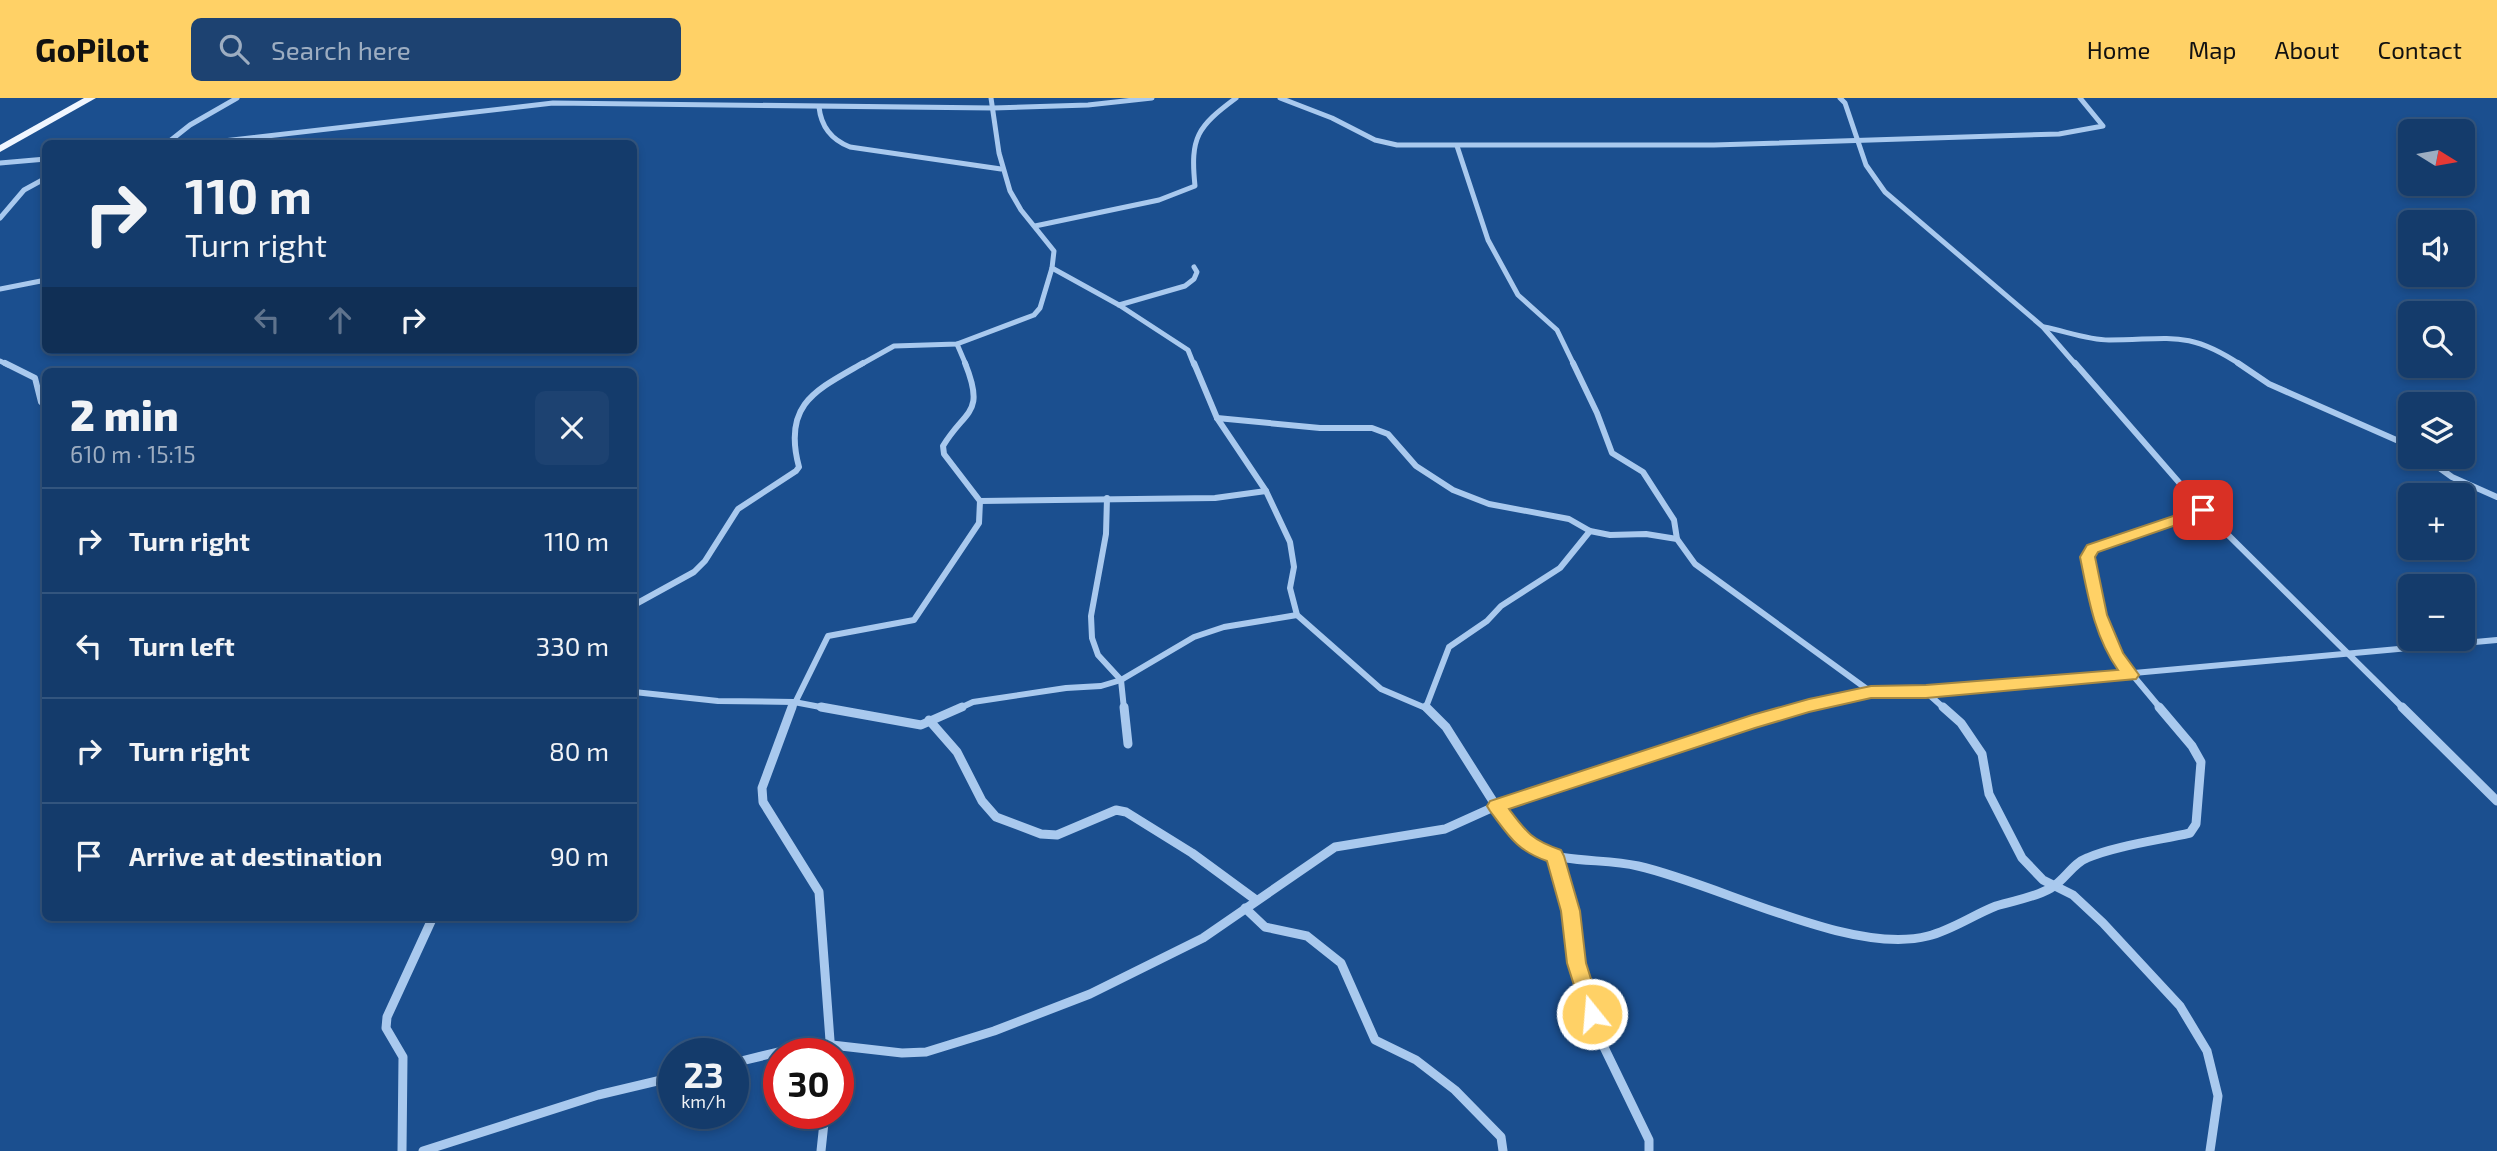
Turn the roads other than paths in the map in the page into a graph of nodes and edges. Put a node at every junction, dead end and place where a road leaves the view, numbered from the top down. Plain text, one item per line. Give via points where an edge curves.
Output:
1 (90, 98) edge
2 (237, 98) edge
3 (991, 98) edge
4 (1152, 98) edge
5 (1236, 98) edge
6 (1280, 98) edge
7 (1840, 98) edge
8 (2080, 98) edge
9 (819, 107) junction
10 (993, 108) junction
11 (171, 140) edge
12 (232, 140) edge
13 (1858, 140) junction
14 (1457, 146) junction
15 (0, 149) edge
16 (42, 159) edge
17 (0, 163) edge
18 (1001, 169) junction
19 (42, 180) edge
20 (0, 218) edge
21 (1035, 226) junction
22 (1194, 267) dead end
23 (1052, 268) junction
24 (42, 281) edge
25 (0, 289) edge
26 (1119, 305) junction
27 (2043, 327) junction
28 (957, 344) junction
29 (0, 361) edge
30 (42, 403) edge
31 (1217, 418) junction
32 (2398, 439) edge
33 (2441, 469) edge
34 (1266, 491) junction
35 (1107, 498) junction
36 (2497, 498) edge
37 (980, 501) junction
38 (2203, 510) junction
39 (1590, 531) junction
40 (1677, 538) junction
41 (637, 603) edge
42 (1297, 615) junction
43 (2497, 640) edge
44 (2346, 653) junction
45 (2130, 675) junction
46 (1121, 680) junction
47 (637, 692) edge
48 (1871, 692) junction
49 (1926, 692) junction
50 (794, 702) junction
51 (1426, 707) junction
52 (929, 720) junction
53 (1128, 744) dead end
54 (2497, 801) edge
55 (1496, 806) junction
56 (1555, 856) junction
57 (2055, 886) junction
58 (1255, 900) junction
59 (1245, 908) junction
60 (431, 921) edge
61 (831, 1038) edge
62 (854, 1050) edge
63 (658, 1081) edge
64 (823, 1129) edge
65 (402, 1151) edge
66 (423, 1151) edge
67 (821, 1151) edge
68 (1503, 1151) edge
69 (1649, 1151) edge
70 (2210, 1151) edge

1 - 15 main road
2 - 11 street
3 - 10 street
4 - 10 street
5 - 21 street via 1197,131 1192,159 1195,186 1159,200
6 - 14 street via 1385,143
7 - 13 street
8 - 13 street via 2104,126 2059,134
9 - 10 street
9 - 12 street via 553,103
9 - 18 street via 819,117 837,142
10 - 18 street
13 - 14 street
13 - 27 street via 1866,165 1885,192
14 - 40 street via 1488,240 1518,295 1557,330 1612,453 1643,472 1674,520
16 - 17 street
18 - 21 street via 1018,205
19 - 20 street via 22,189
21 - 23 street via 1054,251
22 - 26 street via 1195,279 1185,286
23 - 26 street
23 - 28 street via 1034,315
24 - 25 street
26 - 31 street via 1188,350
27 - 32 street via 2106,341 2170,337 2194,341 2218,350 2269,384
27 - 38 street
28 - 37 street via 975,388 968,416 943,446 944,454
28 - 41 street via 894,346 813,392 800,412 793,445 796,471 738,509 694,572
29 - 30 street via 35,378
31 - 34 street
31 - 39 street via 1372,428 1388,433 1416,466 1453,490 1489,504 1569,519
33 - 36 street
34 - 35 street via 1214,498
34 - 42 street via 1290,542 1294,567 1290,588
35 - 37 street
35 - 46 street via 1092,638 1098,655
37 - 50 street via 979,523 914,620 828,636
38 - 44 street
38 - 45 street via 2092,548 2087,557 2099,615
39 - 40 street
39 - 51 street via 1560,568 1449,647
40 - 48 street via 1695,564
42 - 46 street via 1224,627 1194,637
42 - 51 street via 1381,689
43 - 44 street
44 - 45 street
44 - 54 street
45 - 49 street
45 - 57 street via 2201,762 2196,824 2190,833 2085,858
46 - 52 street via 973,702
46 - 53 street
47 - 50 street via 718,702
48 - 49 street
48 - 55 street via 1752,722
49 - 57 street via 1961,723 1982,754 1989,794 2022,858
50 - 52 street via 905,723 921,725
50 - 61 street via 762,788 763,802 819,892
51 - 55 street via 1446,727
52 - 58 street via 957,752 996,817 1041,834 1057,835 1116,810 1126,812
55 - 56 street via 1526,843
55 - 58 street via 1445,829 1335,847
56 - 57 street via 1636,865 1843,932 1903,940 1930,936
56 - 69 street via 1570,911 1576,963 1600,1039 1649,1140
57 - 70 street via 2073,895 2103,923 2180,1006 2207,1051 2218,1096
58 - 59 street
59 - 62 street via 1203,938 1090,994 994,1031 926,1052
59 - 68 street via 1265,927 1307,936 1341,963 1375,1040 1416,1060 1455,1090 1501,1137
60 - 65 street via 387,1017 386,1028 403,1057
63 - 66 street via 598,1095
64 - 67 street

